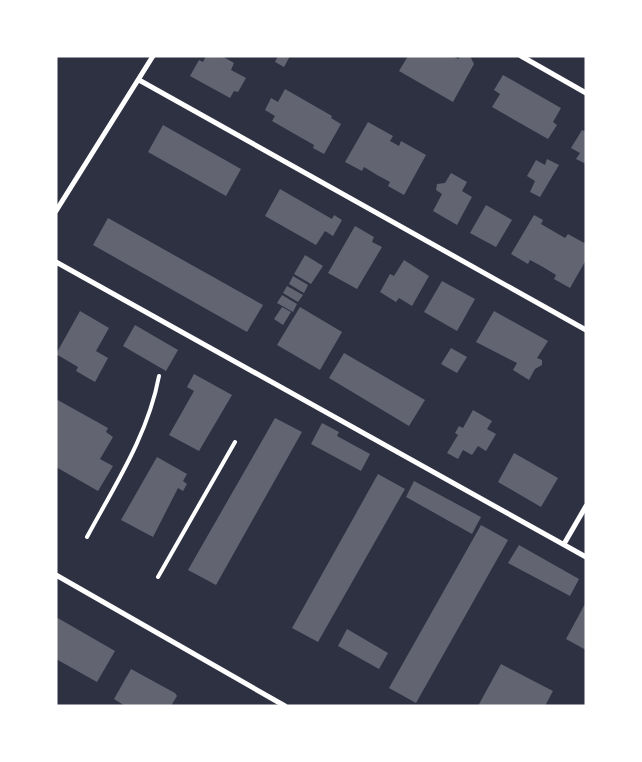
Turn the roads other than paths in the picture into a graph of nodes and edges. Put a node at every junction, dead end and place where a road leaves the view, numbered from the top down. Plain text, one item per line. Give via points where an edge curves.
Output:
1 (154, 56) edge
2 (521, 56) edge
3 (139, 80) junction
4 (586, 93) edge
5 (56, 211) edge
6 (56, 262) edge
7 (586, 330) edge
8 (159, 376) dead end
9 (235, 442) dead end
10 (586, 506) edge
11 (87, 537) dead end
12 (564, 544) junction
13 (586, 557) edge
14 (56, 575) edge
15 (158, 577) dead end
16 (286, 706) edge

1 - 3 street
2 - 4 street
3 - 5 street
3 - 7 street
6 - 12 street
8 - 11 lane via 154,401 136,446
9 - 15 lane
10 - 12 street
12 - 13 street
14 - 16 street

